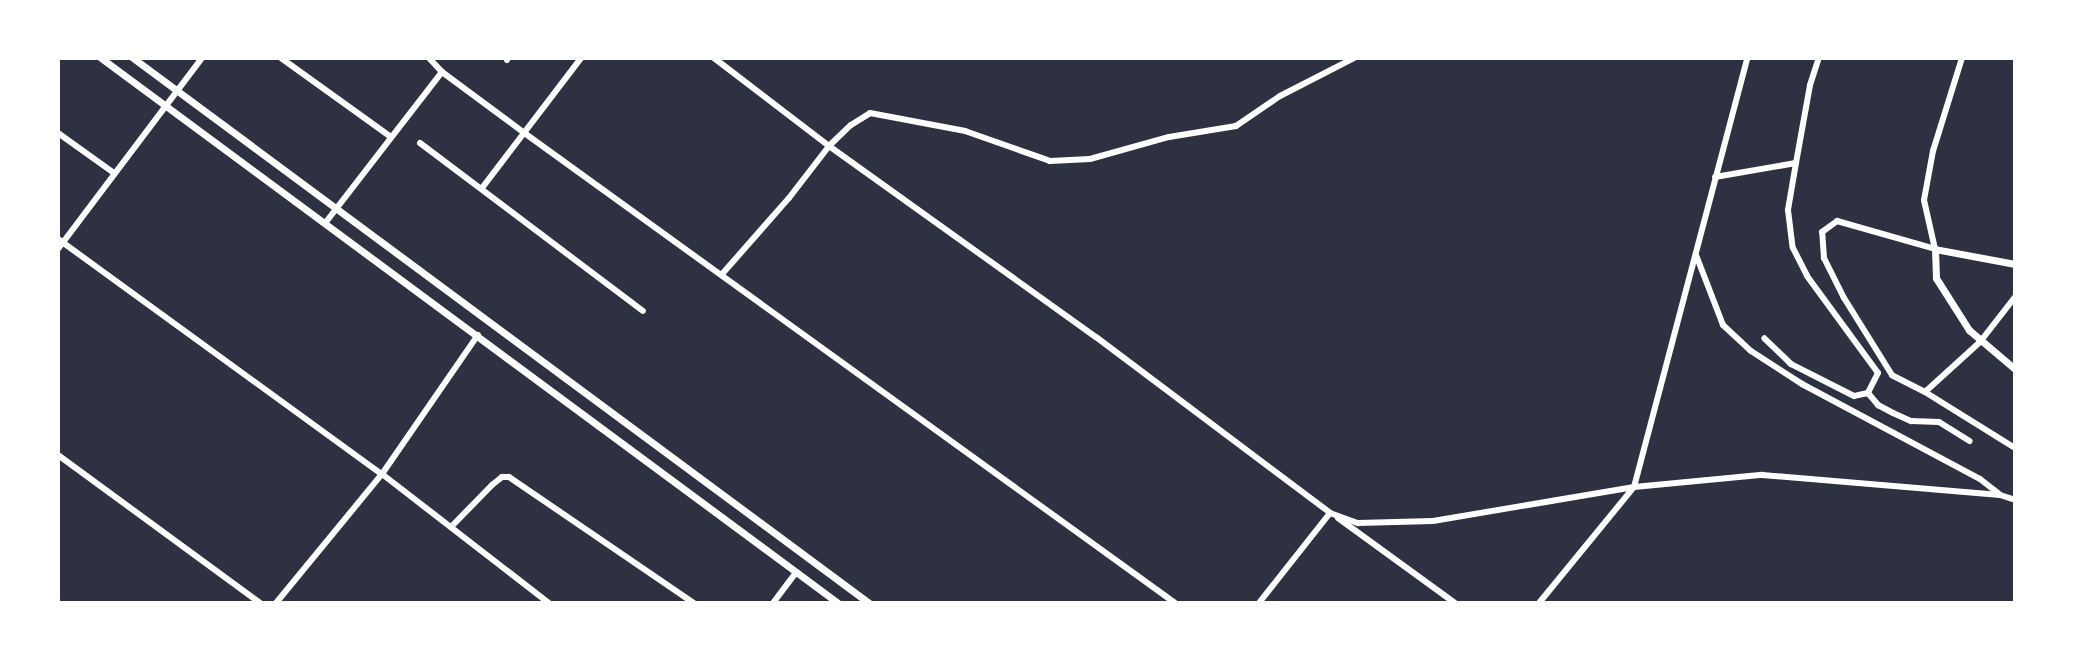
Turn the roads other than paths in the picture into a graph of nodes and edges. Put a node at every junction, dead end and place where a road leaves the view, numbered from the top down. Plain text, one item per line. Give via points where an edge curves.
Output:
1 (101, 58) edge
2 (133, 58) edge
3 (202, 58) edge
4 (281, 58) edge
5 (429, 58) edge
6 (581, 58) edge
7 (714, 58) edge
8 (1354, 58) edge
9 (1747, 58) edge
10 (1819, 58) edge
11 (1962, 58) edge
12 (442, 72) junction
13 (177, 90) junction
14 (166, 106) junction
15 (523, 132) junction
16 (58, 133) edge
17 (391, 137) junction
18 (420, 144) dead end
19 (829, 146) junction
20 (1796, 163) junction
21 (114, 173) junction
22 (1715, 177) junction
23 (482, 188) junction
24 (335, 207) junction
25 (326, 222) junction
26 (59, 243) edge
27 (1935, 249) junction
28 (1696, 253) junction
29 (2015, 264) edge
30 (723, 274) junction
31 (2015, 297) edge
32 (643, 311) dead end
33 (478, 335) junction
34 (1764, 338) dead end
35 (1980, 342) junction
36 (2015, 369) edge
37 (1868, 393) junction
38 (1925, 393) junction
39 (1969, 441) dead end
40 (2015, 448) edge
41 (58, 455) edge
42 (383, 474) junction
43 (1634, 487) junction
44 (2000, 495) junction
45 (2015, 500) edge
46 (1331, 513) junction
47 (451, 527) junction
48 (796, 572) junction
49 (256, 602) edge
50 (276, 603) edge
51 (549, 603) edge
52 (694, 603) edge
53 (773, 603) edge
54 (838, 603) edge
55 (869, 603) edge
56 (1175, 603) edge
57 (1259, 603) edge
58 (1455, 603) edge
59 (1539, 603) edge

1 - 14 street
2 - 13 street
3 - 13 street
4 - 17 street
5 - 12 street
6 - 15 street
7 - 19 street
8 - 19 street via 1280,96 1236,126 1170,137 1090,159 1050,161 965,131 870,113
9 - 22 street
10 - 20 street
11 - 27 street via 1933,151 1924,200
12 - 15 street
12 - 17 street
13 - 14 street
13 - 24 street
14 - 21 street
14 - 25 street
15 - 23 street
15 - 30 street
16 - 21 street
17 - 24 street
18 - 23 street
19 - 30 street
19 - 46 street
20 - 22 street
20 - 37 street via 1788,210 1793,248 1807,276 1878,373
21 - 26 street
22 - 28 street
23 - 32 street
24 - 25 street
24 - 55 street
25 - 33 street
26 - 42 street
27 - 29 street
27 - 35 street via 1936,278
27 - 38 street via 1837,221 1822,232 1824,258 1892,375
28 - 43 street
28 - 44 street via 1723,325 1751,351
30 - 56 street
31 - 35 street
33 - 42 street
33 - 48 street
34 - 37 street via 1791,365 1854,396
35 - 36 street
35 - 38 street
37 - 39 street via 1894,413 1911,421 1939,422
38 - 40 street
41 - 49 street
42 - 47 street
42 - 50 street
43 - 44 street via 1762,475
43 - 46 street via 1433,521 1359,523
43 - 59 street
44 - 45 street
46 - 57 street
46 - 58 street
47 - 51 street
47 - 52 street via 492,485 509,477
48 - 53 street
48 - 54 street

